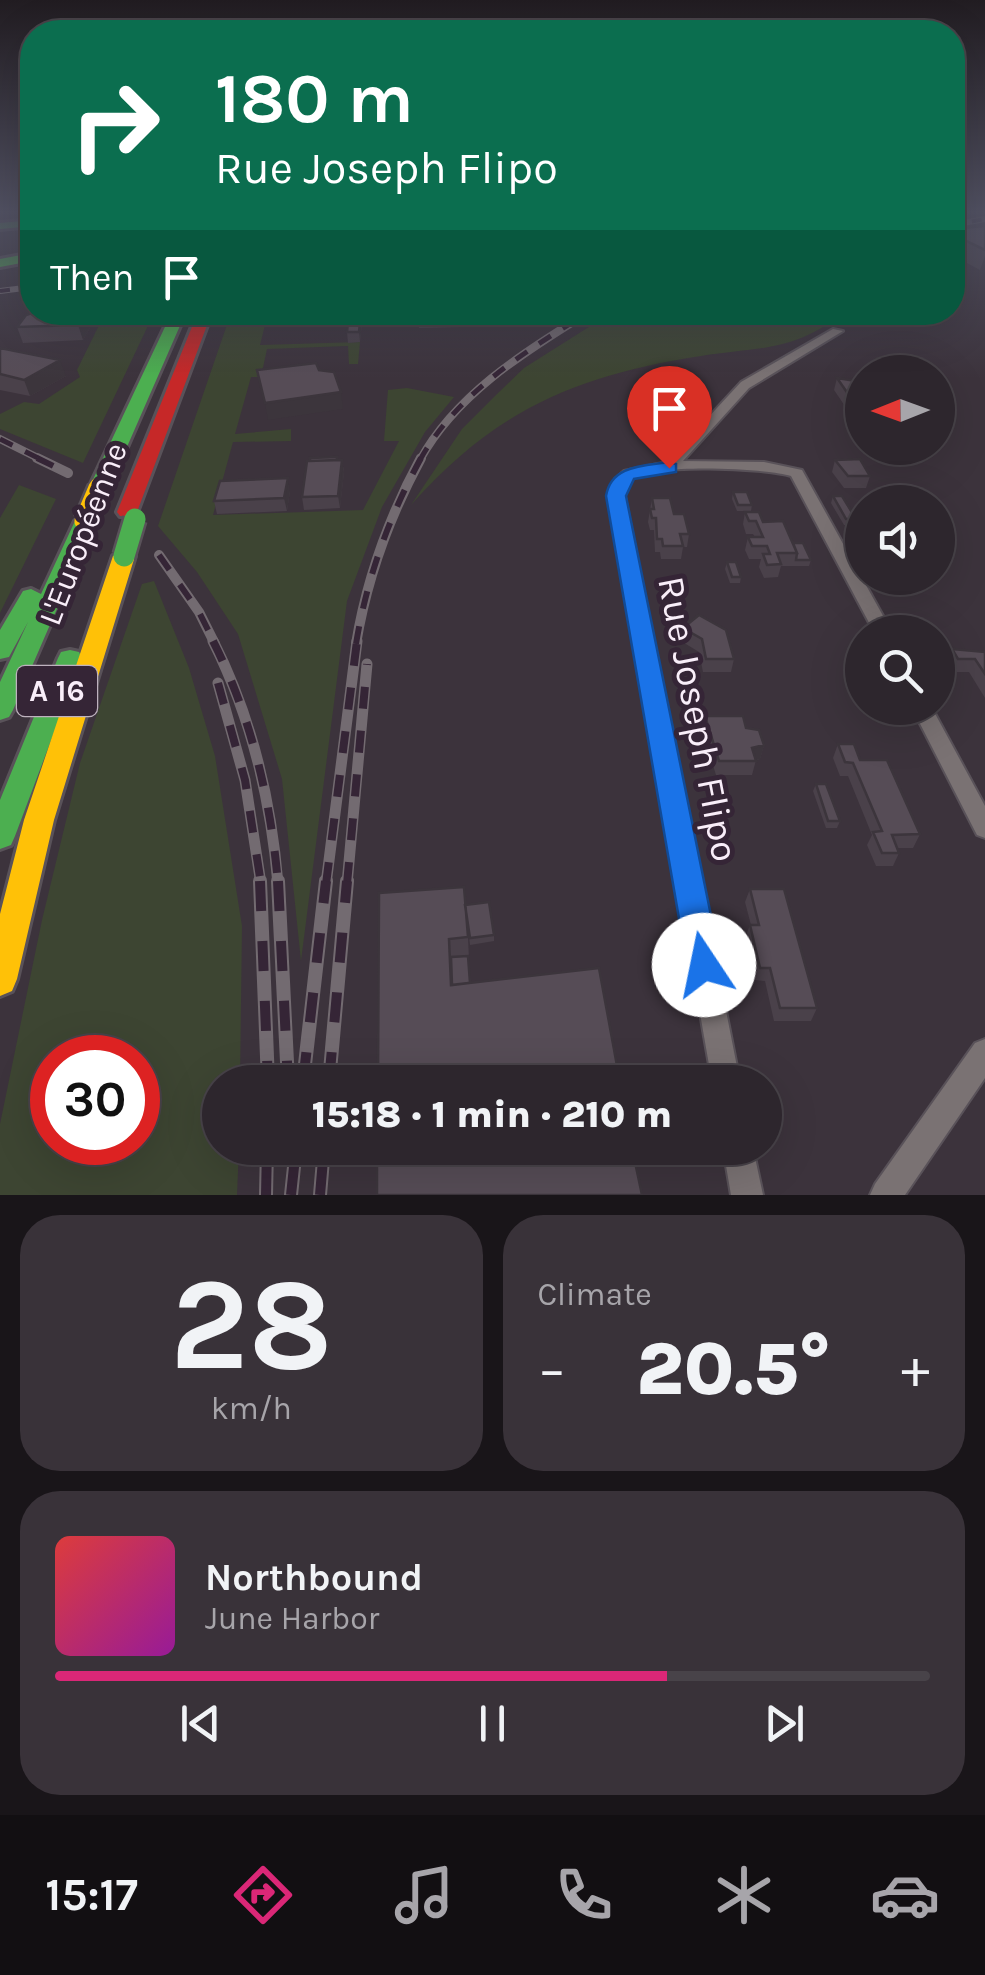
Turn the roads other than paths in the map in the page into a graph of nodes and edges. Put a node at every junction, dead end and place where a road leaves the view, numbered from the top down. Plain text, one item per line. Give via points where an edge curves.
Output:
1 (165, 325) edge
2 (172, 325) edge
3 (200, 325) edge
4 (207, 325) edge
5 (837, 331) dead end
6 (186, 362) junction
7 (155, 364) junction
8 (669, 468) junction
9 (80, 517) junction
10 (119, 552) junction
11 (874, 615) edge
12 (0, 651) edge
13 (0, 710) edge
14 (931, 725) edge
15 (985, 828) edge
16 (0, 836) edge
17 (0, 980) edge
18 (985, 1053) edge
19 (723, 1065) edge
20 (741, 1165) edge
21 (747, 1195) edge
22 (886, 1195) edge

1 - 7 main road
2 - 7 main road, L'Européenne / A 16
3 - 6 main road, L'Européenne
4 - 6 main road
5 - 8 street via 745,385
6 - 10 main road, L'Européenne, bridge
7 - 9 main road, L'Européenne / A 16, bridge
8 - 11 street via 770,465 802,476
8 - 19 street, Rue Joseph Flipo via 628,474 616,496
9 - 12 main road
9 - 13 main road, L'Européenne / A 16
10 - 16 main road, L'Européenne / A 16
10 - 17 main road via 38,820
14 - 15 street
18 - 22 street
20 - 21 street

